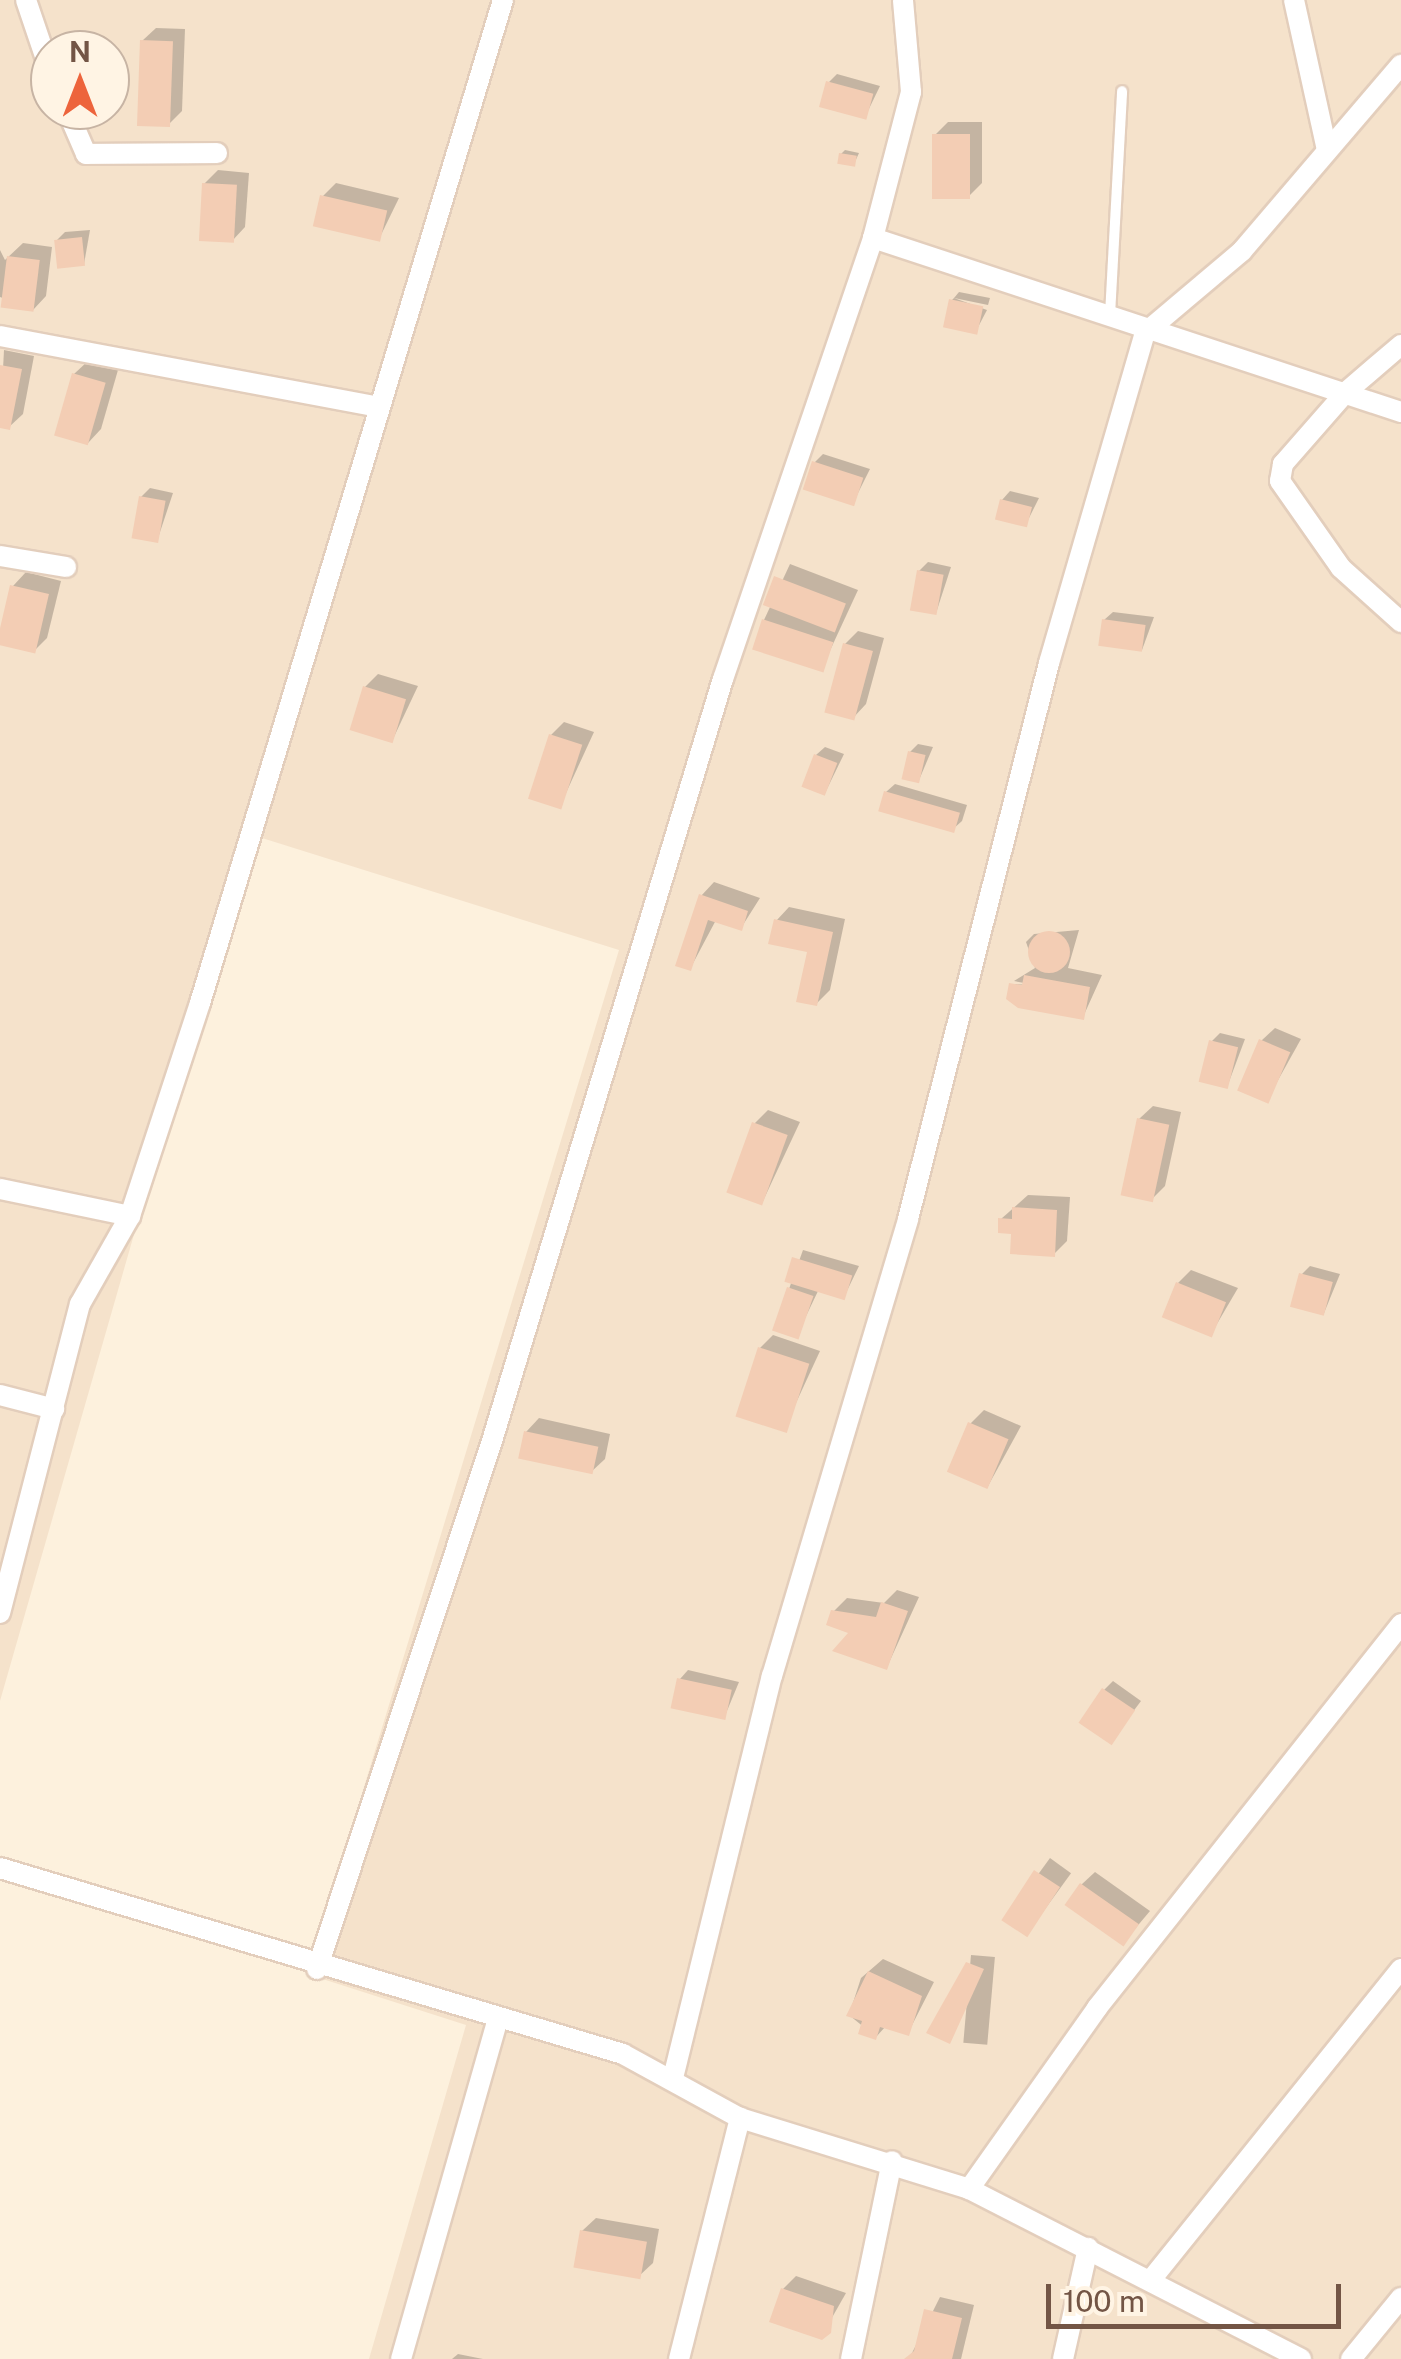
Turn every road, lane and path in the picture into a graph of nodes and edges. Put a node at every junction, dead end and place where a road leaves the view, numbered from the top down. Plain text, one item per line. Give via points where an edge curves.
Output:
1 (26, 0) edge
2 (503, 0) edge
3 (904, 0) edge
4 (1294, 0) edge
5 (36, 30) edge
6 (1401, 65) edge
7 (1122, 91) dead end
8 (76, 130) edge
9 (1326, 150) junction
10 (217, 153) dead end
11 (873, 238) junction
12 (1110, 315) junction
13 (1145, 333) junction
14 (0, 336) edge
15 (1401, 344) edge
16 (1346, 392) junction
17 (379, 408) junction
18 (1401, 412) edge
19 (0, 556) edge
20 (66, 567) dead end
21 (1401, 622) edge
22 (0, 1189) edge
23 (130, 1216) junction
24 (0, 1395) edge
25 (54, 1409) junction
26 (0, 1613) edge
27 (1401, 1624) edge
28 (0, 1868) edge
29 (317, 1969) junction
30 (1401, 1969) edge
31 (497, 2022) junction
32 (674, 2074) junction
33 (740, 2118) junction
34 (892, 2161) junction
35 (969, 2189) junction
36 (1088, 2248) junction
37 (1154, 2276) junction
38 (1401, 2298) edge
39 (1272, 2352) edge
40 (400, 2359) edge
41 (679, 2359) edge
42 (851, 2359) edge
43 (1063, 2359) edge
44 (1301, 2359) edge
45 (1352, 2359) edge

1 - 5 street
2 - 17 street
3 - 11 street via 911,92
4 - 9 street
6 - 9 street
7 - 12 lane
8 - 10 street via 86,154
9 - 13 street via 1242,251
11 - 12 street
11 - 29 street via 723,679 492,1441
12 - 13 street
13 - 16 street
13 - 32 street via 1049,664 908,1219 772,1676
14 - 17 street
15 - 16 street
16 - 18 street
16 - 21 street via 1283,464 1280,482 1341,568
17 - 23 street
19 - 20 street
22 - 23 street
23 - 25 street via 80,1304
24 - 25 street
25 - 26 street
27 - 35 street via 1096,2008
28 - 29 street
29 - 31 street
30 - 37 street
31 - 32 street
31 - 40 street
32 - 33 street
33 - 34 street
33 - 41 street
34 - 35 street
34 - 42 street
35 - 36 street
36 - 37 street
36 - 43 street
37 - 39 street
38 - 45 street
39 - 44 street

